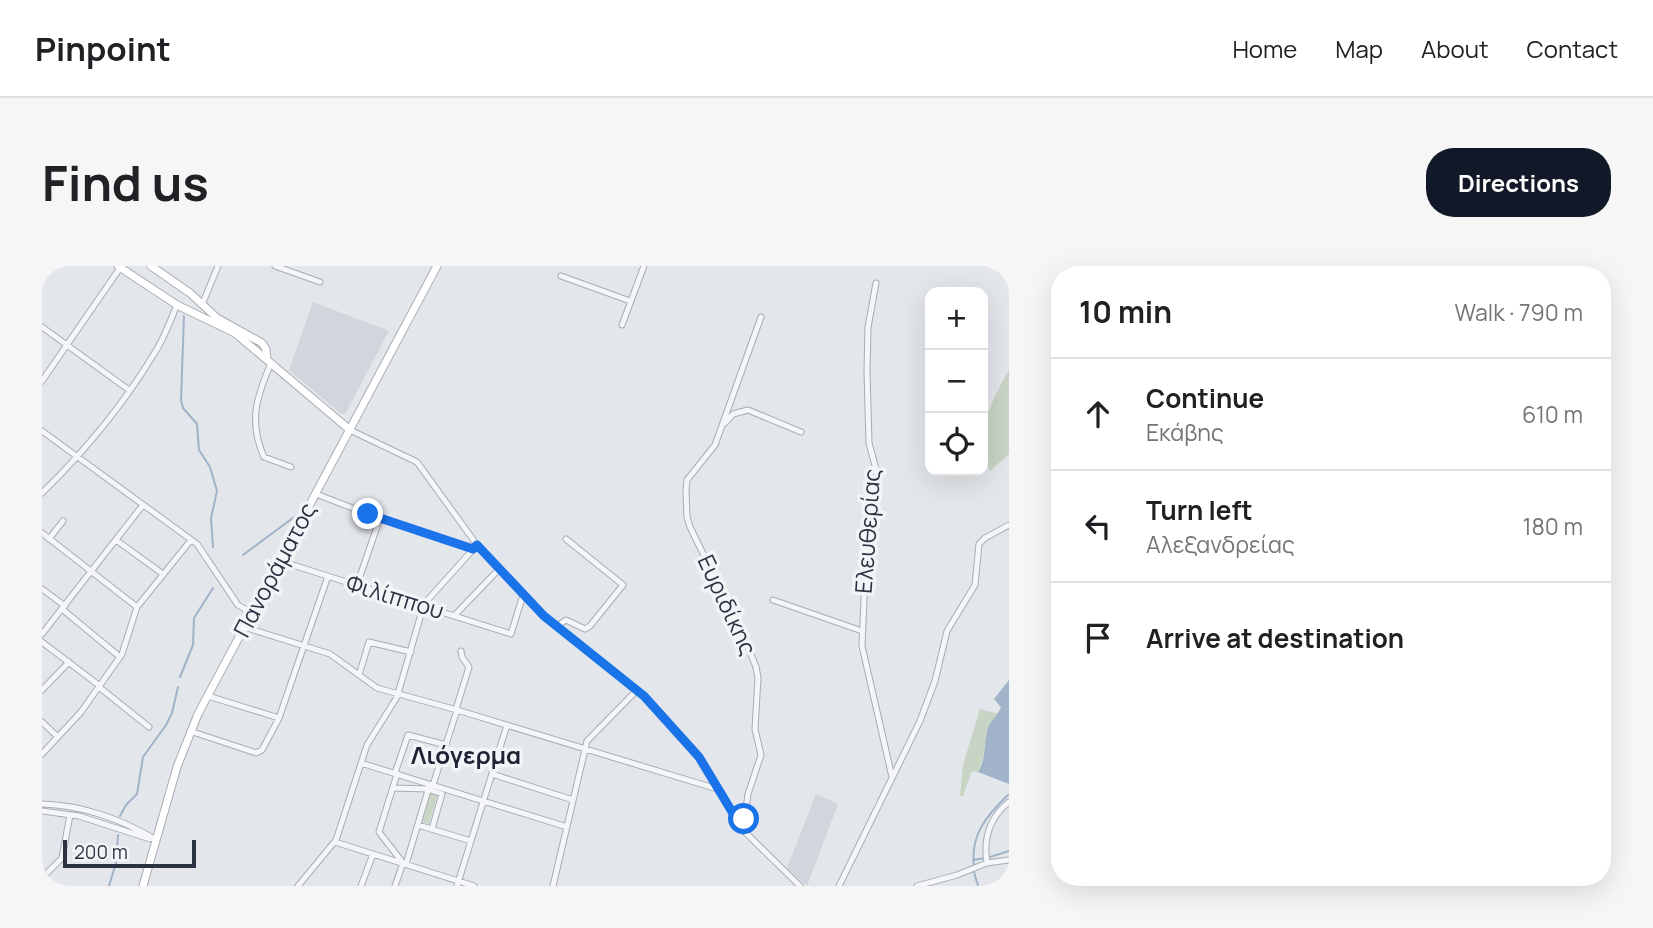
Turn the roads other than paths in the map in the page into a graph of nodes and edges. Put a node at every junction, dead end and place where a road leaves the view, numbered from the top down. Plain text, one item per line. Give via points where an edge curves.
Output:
1 (151, 266) edge
2 (218, 266) edge
3 (275, 266) edge
4 (437, 266) edge
5 (643, 266) edge
6 (119, 267) edge
7 (561, 276) dead end
8 (320, 282) dead end
9 (876, 283) dead end
10 (630, 301) junction
11 (202, 304) junction
12 (177, 305) junction
13 (761, 317) dead end
14 (622, 325) dead end
15 (42, 327) edge
16 (67, 345) junction
17 (269, 361) junction
18 (42, 381) edge
19 (129, 390) junction
20 (723, 426) junction
21 (350, 430) junction
22 (42, 431) edge
23 (801, 432) dead end
24 (78, 457) junction
25 (291, 467) dead end
26 (42, 494) edge
27 (316, 494) junction
28 (143, 505) junction
29 (380, 518) junction
30 (62, 521) dead end
31 (1008, 526) edge
32 (42, 534) edge
33 (49, 539) junction
34 (566, 539) dead end
35 (116, 540) junction
36 (191, 540) junction
37 (475, 547) junction
38 (280, 561) junction
39 (499, 569) junction
40 (91, 573) junction
41 (163, 574) junction
42 (328, 576) junction
43 (357, 585) junction
44 (42, 589) edge
45 (523, 594) junction
46 (773, 600) dead end
47 (424, 606) junction
48 (63, 607) junction
49 (137, 607) junction
50 (252, 613) junction
51 (454, 616) junction
52 (244, 626) junction
53 (557, 626) junction
54 (862, 631) junction
55 (42, 634) edge
56 (42, 642) edge
57 (304, 645) junction
58 (461, 651) dead end
59 (411, 652) junction
60 (120, 657) junction
61 (69, 662) junction
62 (359, 675) junction
63 (99, 686) junction
64 (42, 690) edge
65 (637, 690) junction
66 (398, 694) junction
67 (208, 696) junction
68 (456, 710) junction
69 (279, 718) junction
70 (42, 722) edge
71 (507, 726) junction
72 (149, 727) dead end
73 (190, 731) junction
74 (58, 737) junction
75 (446, 745) junction
76 (585, 749) junction
77 (42, 754) edge
78 (361, 763) junction
79 (396, 774) junction
80 (492, 774) junction
81 (892, 777) junction
82 (430, 786) junction
83 (718, 787) junction
84 (393, 788) junction
85 (573, 800) junction
86 (484, 801) junction
87 (1009, 802) edge
88 (42, 804) edge
89 (42, 811) edge
90 (70, 815) junction
91 (418, 825) junction
92 (567, 827) junction
93 (432, 829) junction
94 (743, 830) junction
95 (156, 840) junction
96 (471, 841) junction
97 (335, 842) junction
98 (373, 854) junction
99 (1009, 860) edge
100 (986, 863) junction
101 (404, 864) junction
102 (42, 878) edge
103 (458, 884) edge
104 (143, 886) edge
105 (298, 886) edge
106 (361, 886) edge
107 (395, 886) edge
108 (474, 886) edge
109 (553, 886) edge
110 (800, 886) edge
111 (839, 886) edge
112 (916, 886) edge

1 - 11 main road
2 - 11 street
3 - 8 street
4 - 21 main road, Πανοράματος
5 - 10 street
6 - 12 main road
6 - 16 street
7 - 10 street
9 - 54 street, Ελευθερίας via 867,371 869,443 877,473 867,530
10 - 14 street
11 - 17 main road via 217,318 262,343
12 - 17 main road via 235,333
12 - 19 street via 155,353
13 - 20 street, Ευριδίκης
15 - 16 street
16 - 18 street
16 - 19 street
17 - 21 main road
17 - 25 street via 256,401 255,422 264,457
19 - 24 street
20 - 23 street via 733,414 748,410
20 - 94 street, Ευριδίκης via 687,481 686,505 690,527 720,599 736,617 758,678 755,729 761,755 748,794
21 - 27 main road, Πανοράματος
21 - 37 street via 416,462
22 - 24 street
24 - 26 street
24 - 28 street
27 - 29 street
27 - 38 main road, Πανοράματος
28 - 35 street
28 - 36 street
29 - 37 street
29 - 43 street
30 - 33 street
31 - 81 street via 979,544 975,585 947,631 931,693
32 - 33 street
33 - 40 street
34 - 53 street via 623,585 585,629 566,620
35 - 40 street
35 - 41 street
36 - 41 street
36 - 50 street via 238,605
37 - 39 street
37 - 47 street
38 - 42 street, Φιλίππου
38 - 50 main road, Πανοράματος
39 - 45 street
39 - 51 street
40 - 48 street
40 - 49 street
41 - 49 street
42 - 43 street, Φιλίππου
42 - 57 street
43 - 47 street, Φιλίππου
44 - 48 street
45 - 51 street, Φιλίππου via 511,634
45 - 53 street
46 - 54 street
47 - 51 street, Φιλίππου
47 - 59 street
48 - 55 street
48 - 60 street
49 - 60 street
50 - 52 main road, Πανοράματος
52 - 57 street
52 - 67 main road, Πανοράματος
53 - 65 street
54 - 81 street, Ελευθερίας via 865,668
56 - 61 street
57 - 62 street via 331,654
57 - 69 street
58 - 68 street via 469,667
59 - 62 street via 369,642
59 - 66 street
60 - 63 street
61 - 63 street
61 - 64 street
62 - 66 street via 375,688
63 - 72 street
63 - 74 street
65 - 76 street via 588,740
65 - 83 street via 699,757
66 - 68 street
66 - 78 street via 367,743
67 - 69 street
67 - 73 main road, Πανοράματος
68 - 71 street
68 - 75 street
69 - 73 street via 261,752 256,753
70 - 74 street
71 - 76 street
71 - 80 street
73 - 95 main road, Πανοράματος
74 - 77 street
75 - 79 street via 408,735
75 - 82 street
76 - 83 street
76 - 85 street
78 - 79 street
78 - 97 street
79 - 82 street
79 - 84 street
80 - 85 street
80 - 86 street
81 - 111 street
82 - 84 street
82 - 86 street
82 - 91 street
82 - 93 street via 442,794
83 - 94 street
84 - 101 street via 380,835
85 - 92 street
86 - 92 street
86 - 96 street
87 - 100 street via 990,824
88 - 95 street via 114,819
89 - 90 street
90 - 95 street
90 - 102 street via 62,858
91 - 93 street
91 - 101 street
92 - 109 street
93 - 96 street
94 - 110 street
95 - 104 main road, Πανοράματος
96 - 103 street
97 - 98 street
97 - 105 street
98 - 101 street
98 - 106 street
99 - 100 street
100 - 112 street
101 - 103 street
101 - 107 street
103 - 108 street

